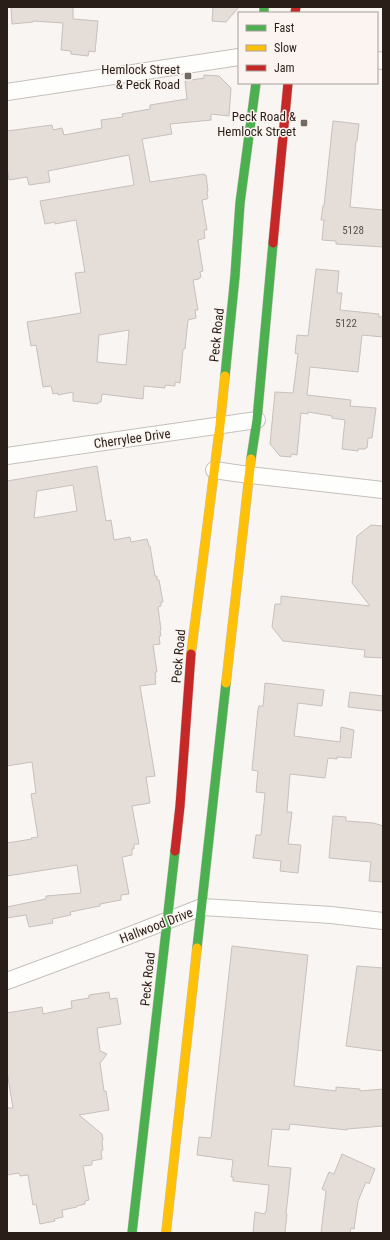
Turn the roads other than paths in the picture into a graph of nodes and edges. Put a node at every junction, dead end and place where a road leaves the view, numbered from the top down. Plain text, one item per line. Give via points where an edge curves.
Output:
1 (238, 57) edge
2 (256, 84) edge
3 (288, 84) edge
4 (7, 92) edge
5 (257, 420) junction
6 (220, 425) junction
7 (7, 456) edge
8 (214, 470) junction
9 (249, 475) junction
10 (383, 490) edge
11 (202, 907) junction
12 (167, 921) junction
13 (383, 921) edge
14 (7, 981) edge
15 (132, 1233) edge
16 (166, 1233) edge

1 - 4 street
2 - 6 main road, Peck Road via 240,202
3 - 5 main road
5 - 6 street, Cherrylee Drive
5 - 9 main road
6 - 7 street, Cherrylee Drive
6 - 8 main road, Peck Road
8 - 9 street
8 - 12 main road, Peck Road via 191,653 180,806
9 - 10 street
9 - 11 main road
11 - 12 street, Hallwood Drive
11 - 13 street, Hallwood Drive
11 - 16 main road
12 - 14 street, Hallwood Drive
12 - 15 main road, Peck Road

